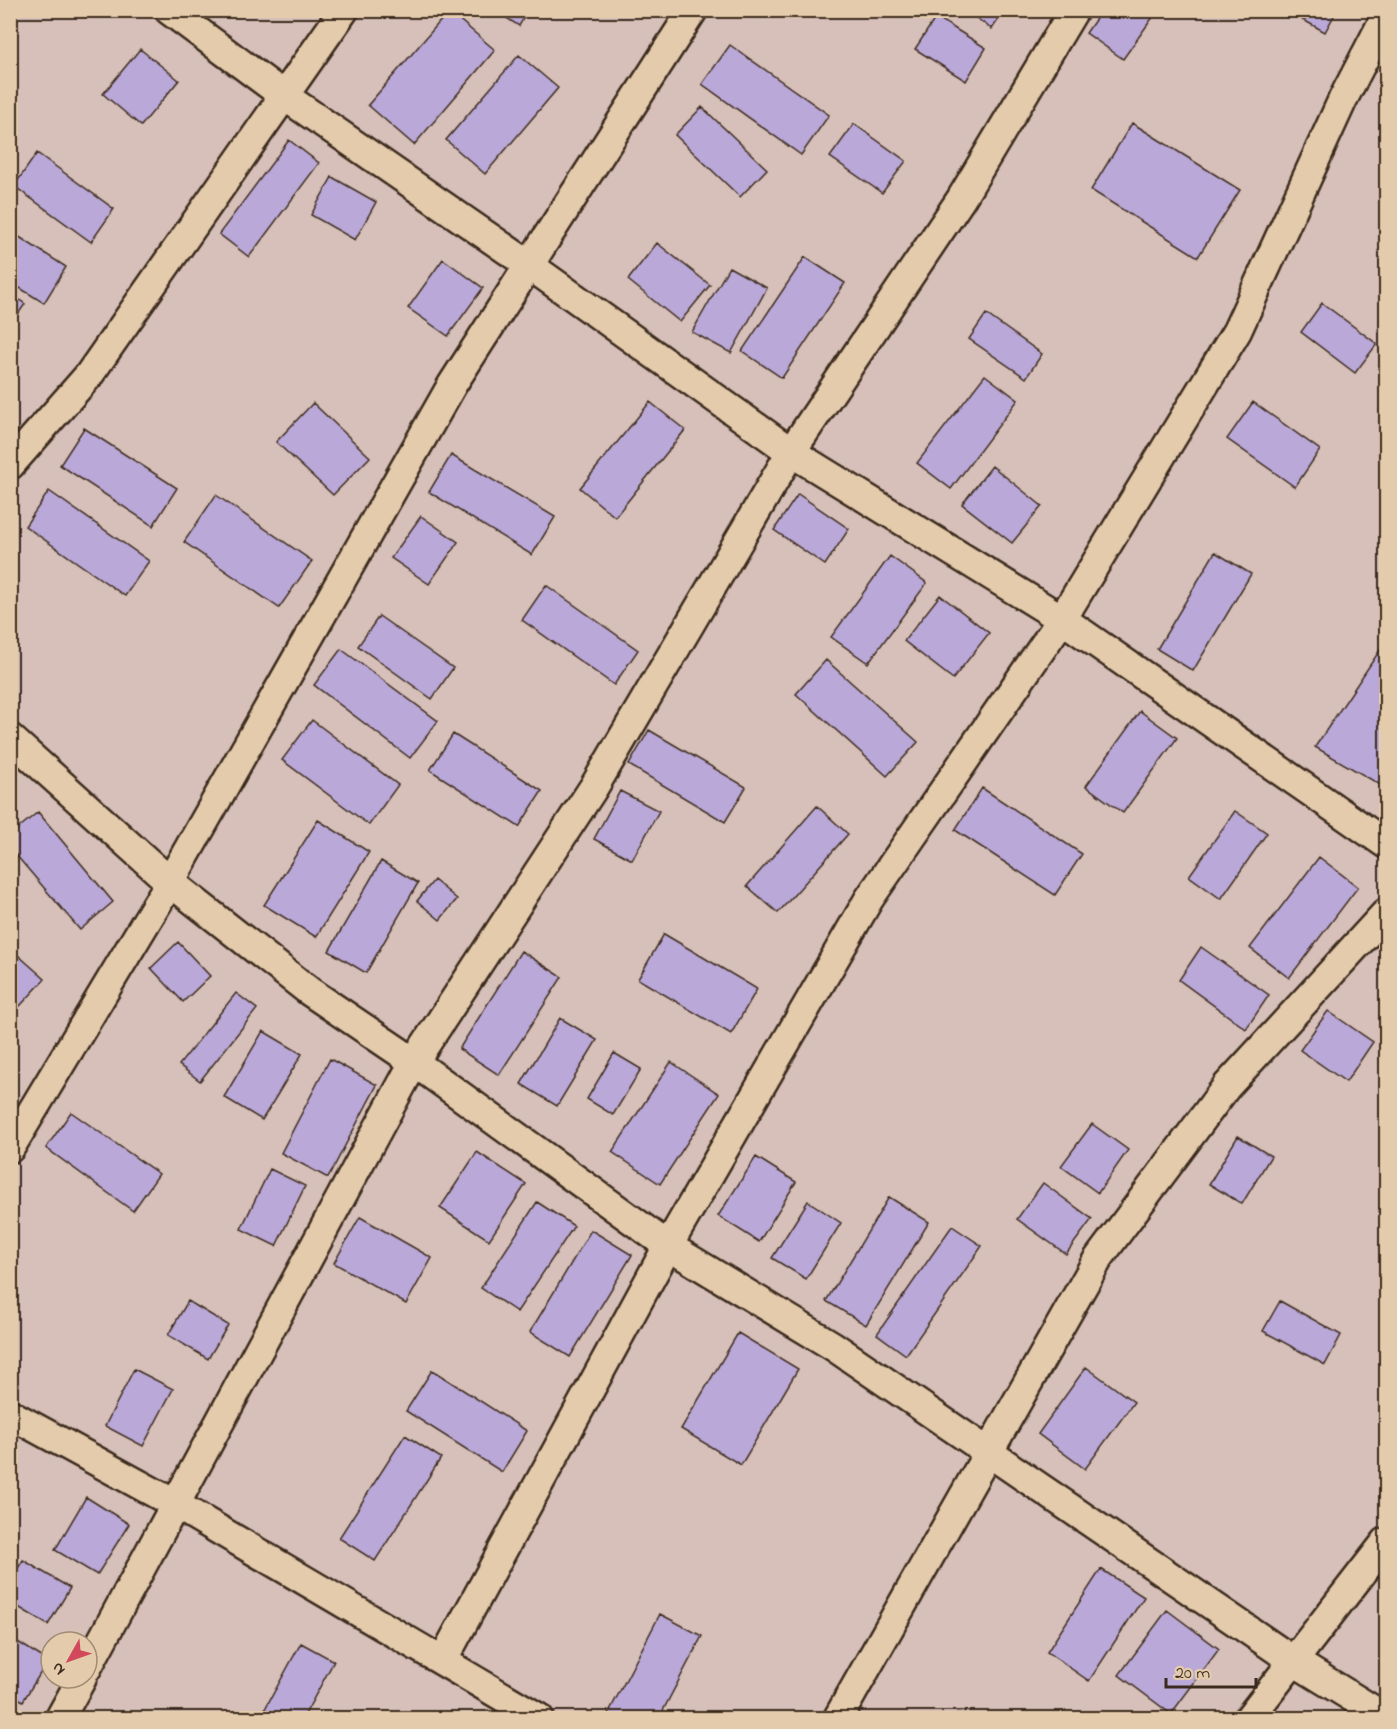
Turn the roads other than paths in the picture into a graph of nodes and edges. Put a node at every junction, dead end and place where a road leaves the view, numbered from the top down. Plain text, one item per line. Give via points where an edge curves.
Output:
1 (169, 10) edge
2 (344, 10) edge
3 (693, 10) edge
4 (1074, 10) edge
5 (1386, 16) edge
6 (283, 95) junction
7 (529, 265) junction
8 (791, 452) junction
9 (10, 465) edge
10 (1062, 619) junction
11 (10, 738) edge
12 (1386, 844) edge
13 (170, 882) junction
14 (1386, 913) edge
15 (414, 1062) junction
16 (10, 1148) edge
17 (668, 1246) junction
18 (10, 1414) edge
19 (989, 1452) junction
20 (175, 1504) junction
21 (1386, 1542) edge
22 (99, 1646) edge
23 (443, 1660) junction
24 (1295, 1662) junction
25 (76, 1690) edge
26 (1386, 1718) edge
27 (60, 1719) edge
28 (539, 1719) edge
29 (838, 1719) edge
30 (1249, 1719) edge

1 - 6 street
2 - 6 street
3 - 7 street
4 - 8 street via 961,199
5 - 10 street via 1343,99 1237,331
6 - 7 street
6 - 9 street via 89,375
7 - 8 street
7 - 13 street via 452,385
8 - 10 street
8 - 15 street via 594,787
10 - 12 street
10 - 17 street via 869,899
11 - 13 street
13 - 15 street via 309,991
13 - 16 street
14 - 19 street via 1227,1086 1098,1259
15 - 17 street
15 - 20 street
17 - 19 street via 833,1346
17 - 23 street
18 - 20 street
19 - 24 street
19 - 29 street
20 - 22 street
20 - 23 street
21 - 24 street
23 - 28 street
24 - 26 street
24 - 30 street
25 - 27 street

